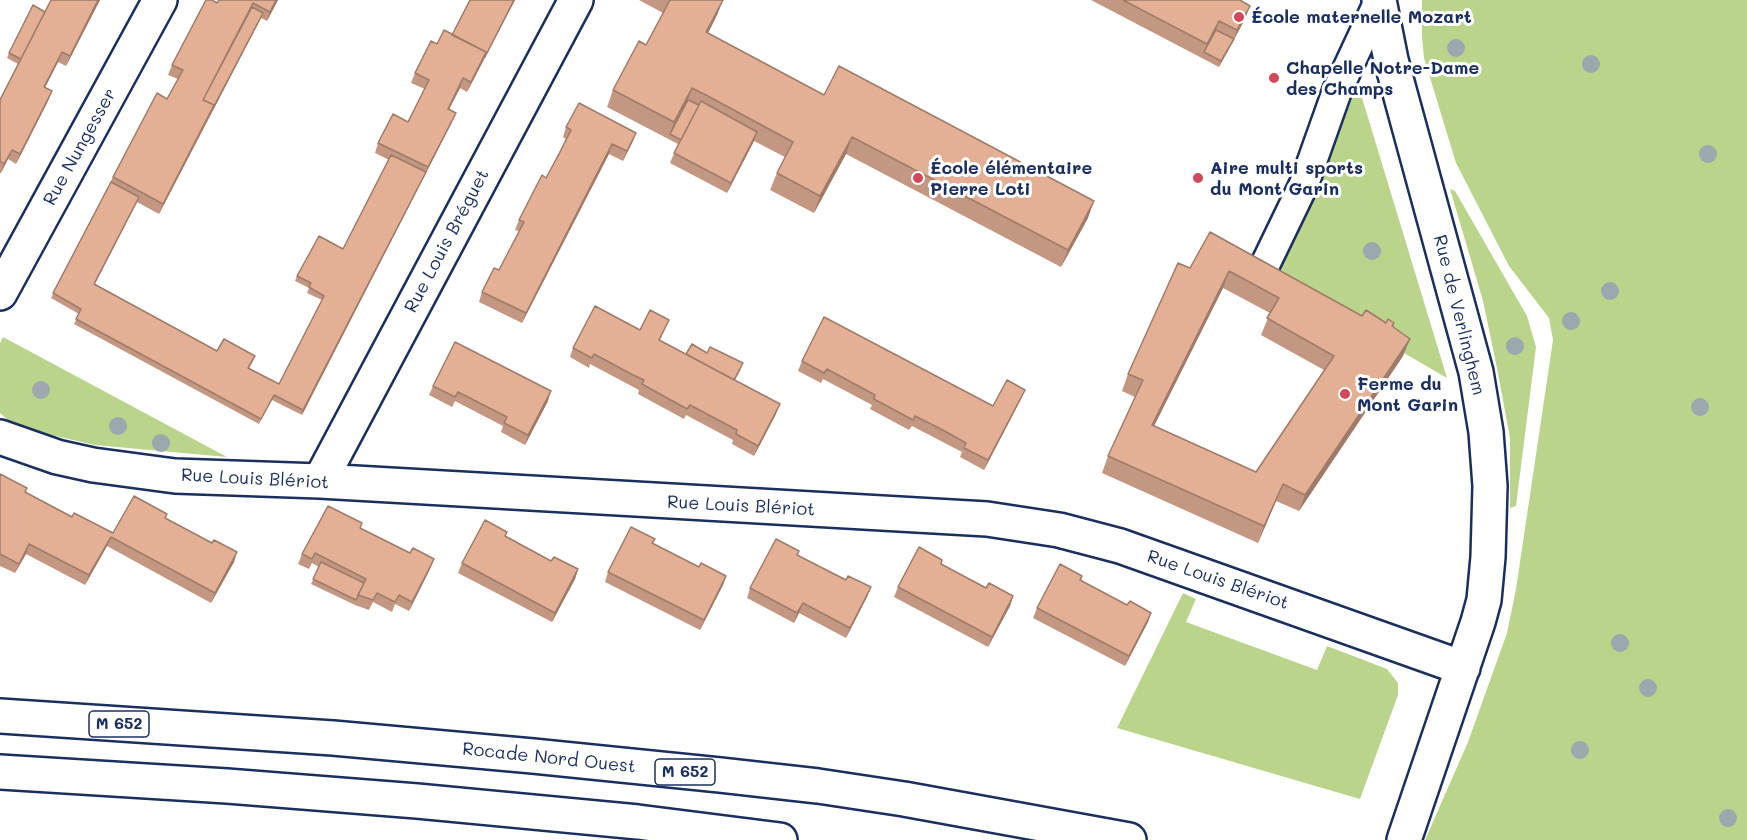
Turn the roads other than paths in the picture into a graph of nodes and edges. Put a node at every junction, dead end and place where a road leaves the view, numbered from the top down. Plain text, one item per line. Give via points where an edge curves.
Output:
1 (160, 0) edge
2 (576, 0) edge
3 (1379, 1) edge
4 (1263, 268) edge
5 (0, 293) edge
6 (0, 437) edge
7 (320, 482) junction
8 (1463, 668) junction
9 (0, 716) edge
10 (0, 772) edge
11 (1405, 837) edge
12 (780, 840) edge
13 (1129, 840) edge

1 - 5 main road, Rue Nungesser
2 - 7 main road, Rue Louis Bréguet
3 - 4 street via 1337,90 1304,184
3 - 8 main road, Rue de Verlinghem via 1391,60 1476,372 1486,432 1490,486 1486,582
6 - 7 main road, Rue Louis Blériot via 57,457 134,472
7 - 8 main road, Rue Louis Blériot via 987,519 1059,530 1120,546
8 - 11 main road, Rue de Verlinghem
9 - 13 main road, Rocade Nord Ouest / M 652 via 333,738 818,786
10 - 12 main road via 405,800

